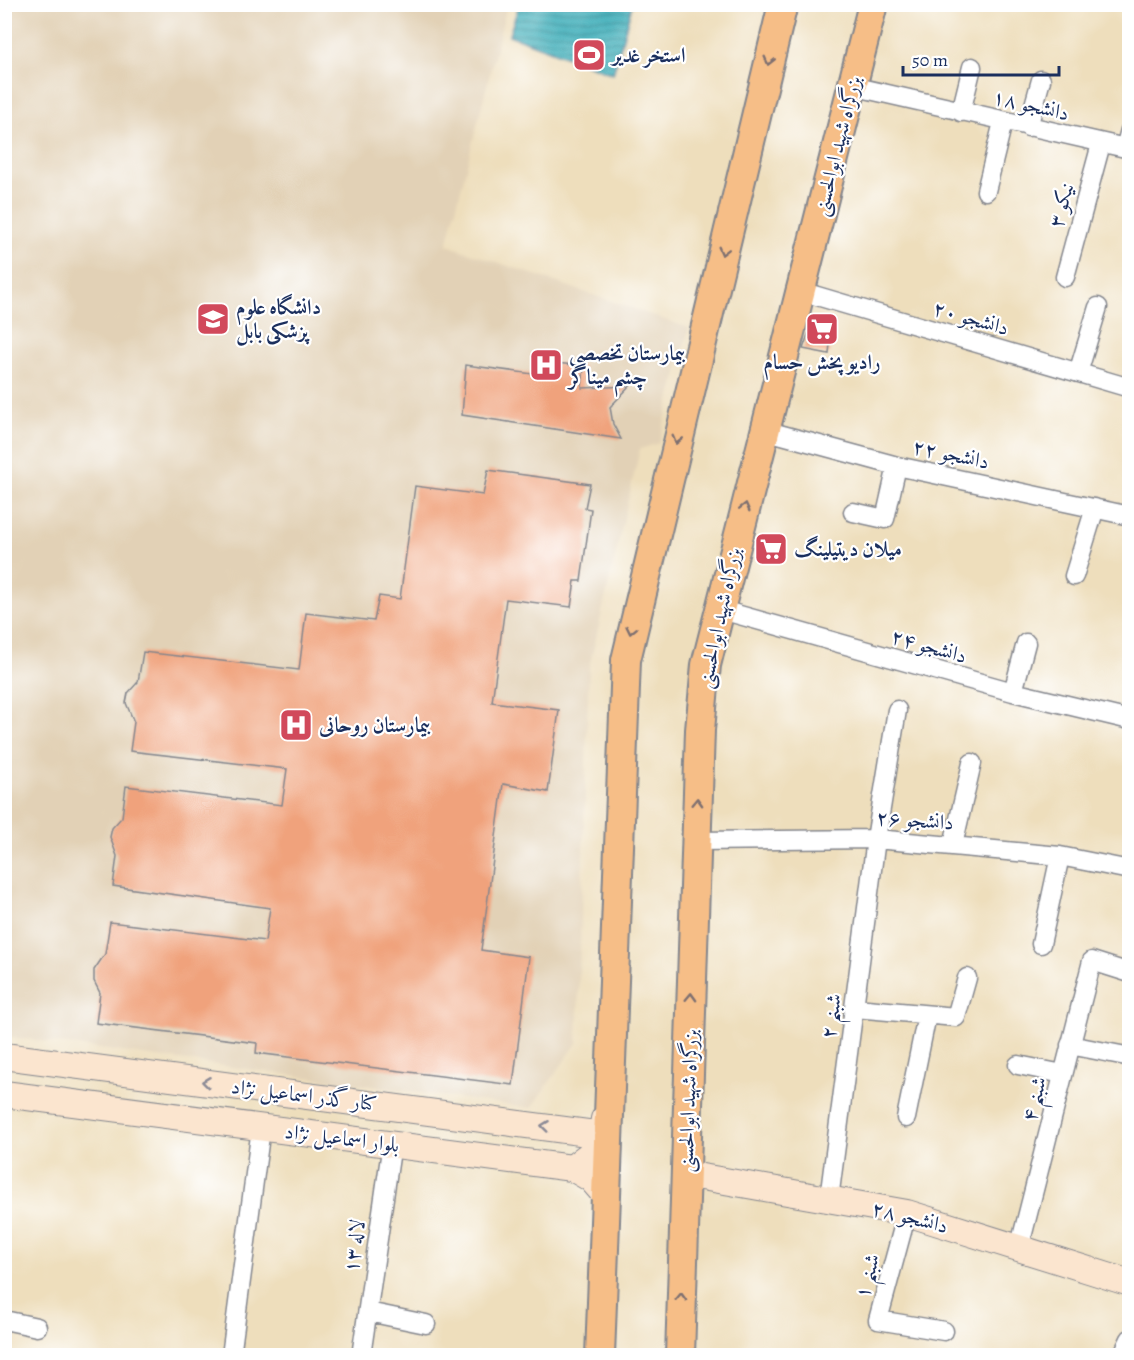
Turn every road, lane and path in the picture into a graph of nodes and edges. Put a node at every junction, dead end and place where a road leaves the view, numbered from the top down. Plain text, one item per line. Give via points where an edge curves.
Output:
1 (783, 4) edge
2 (873, 4) edge
3 (972, 67) dead end
4 (1041, 80) dead end
5 (852, 86) junction
6 (961, 112) junction
7 (1003, 122) junction
8 (1028, 127) junction
9 (1130, 130) edge
10 (1101, 144) junction
11 (1127, 149) edge
12 (986, 191) dead end
13 (1065, 277) dead end
14 (800, 291) junction
15 (1098, 307) dead end
16 (1078, 373) junction
17 (1130, 388) edge
18 (764, 430) junction
19 (897, 466) junction
20 (1095, 508) junction
21 (853, 513) dead end
22 (1130, 516) edge
23 (1074, 576) dead end
24 (718, 609) junction
25 (1026, 643) dead end
26 (1013, 692) junction
27 (897, 710) dead end
28 (1130, 720) edge
29 (972, 764) dead end
30 (876, 839) junction
31 (696, 841) junction
32 (953, 845) junction
33 (1059, 856) junction
34 (1130, 870) edge
35 (1041, 944) dead end
36 (1130, 973) edge
37 (966, 978) dead end
38 (855, 1008) junction
39 (927, 1015) junction
40 (1070, 1045) junction
41 (4, 1056) edge
42 (1126, 1056) dead end
43 (1018, 1065) dead end
44 (1063, 1074) junction
45 (610, 1075) junction
46 (4, 1094) edge
47 (906, 1118) dead end
48 (261, 1128) junction
49 (603, 1135) junction
50 (392, 1143) junction
51 (572, 1168) junction
52 (685, 1174) junction
53 (605, 1195) junction
54 (829, 1199) junction
55 (906, 1213) junction
56 (1019, 1249) junction
57 (1130, 1283) edge
58 (368, 1312) junction
59 (4, 1320) edge
60 (426, 1324) dead end
61 (37, 1327) dead end
62 (944, 1331) dead end
63 (1130, 1339) edge
64 (231, 1356) edge
65 (361, 1356) edge
66 (600, 1356) edge
67 (680, 1356) edge
68 (1122, 1356) edge

1 -> 45 main road via 629,640 624,678
2 - 5 main road, بزرگراه شهید ابوالحسنی
3 - 6 street
4 - 8 street
5 - 6 street, دانشجو ۱۸
5 - 14 main road, بزرگراه شهید ابوالحسنی
6 - 7 street, دانشجو ۱۸
7 - 8 street, دانشجو ۱۸
7 - 12 street
8 - 10 street, دانشجو ۱۸
9 - 11 street
10 - 11 street, دانشجو ۱۸
10 - 13 street, نیکو ۳
14 - 16 street, دانشجو ۲۰
14 - 18 main road, بزرگراه شهید ابوالحسنی
15 - 16 street
16 - 17 street, دانشجو ۲۰
18 - 19 street, دانشجو ۲۲
24 -> 18 main road, بزرگراه شهید ابوالحسنی
19 - 20 street, دانشجو ۲۲
19 - 21 street via 885,519
20 - 22 street, دانشجو ۲۲
20 - 23 street
24 - 26 street, دانشجو ۲۴
31 -> 24 main road, بزرگراه شهید ابوالحسنی via 703,692
25 - 26 street
26 - 28 street, دانشجو ۲۴
27 - 30 street, شبنم ۲
29 - 32 street
30 - 31 street, دانشجو ۲۶
30 - 32 street, دانشجو ۲۶
30 - 38 street, شبنم ۲
52 -> 31 main road, بزرگراه شهید ابوالحسنی
32 - 33 street, دانشجو ۲۶
33 - 34 street, دانشجو ۲۶
33 - 35 street
36 - 40 street, شبنم ۴ via 1092,961
37 - 39 street via 956,1017
38 - 39 street
38 - 54 street, شبنم ۲
39 - 47 street
40 - 42 street
40 - 44 street, شبنم ۴
49 -> 41 main road, کنار گذر اسماعیل نژاد
43 - 44 street
44 - 56 street, شبنم ۴
45 - 49 main road
45 - 53 main road
46 - 48 main road, بلوار اسماعیل نژاد
48 - 50 main road, بلوار اسماعیل نژاد
48 - 64 street
49 - 51 main road via 598,1146
50 - 51 main road, بلوار اسماعیل نژاد
50 - 58 street, لاله ۱۳
51 - 53 main road via 591,1179
52 - 54 main road, دانشجو ۲۸
67 -> 52 main road, بزرگراه شهید ابوالحسنی
53 - 66 main road
54 - 55 main road, دانشجو ۲۸
55 - 56 main road, دانشجو ۲۸
55 - 62 street, شبنم ۱ via 878,1320
56 - 57 main road, دانشجو ۲۸
58 - 60 street
58 - 65 street, لاله ۱۳
59 - 61 street
63 - 68 street

